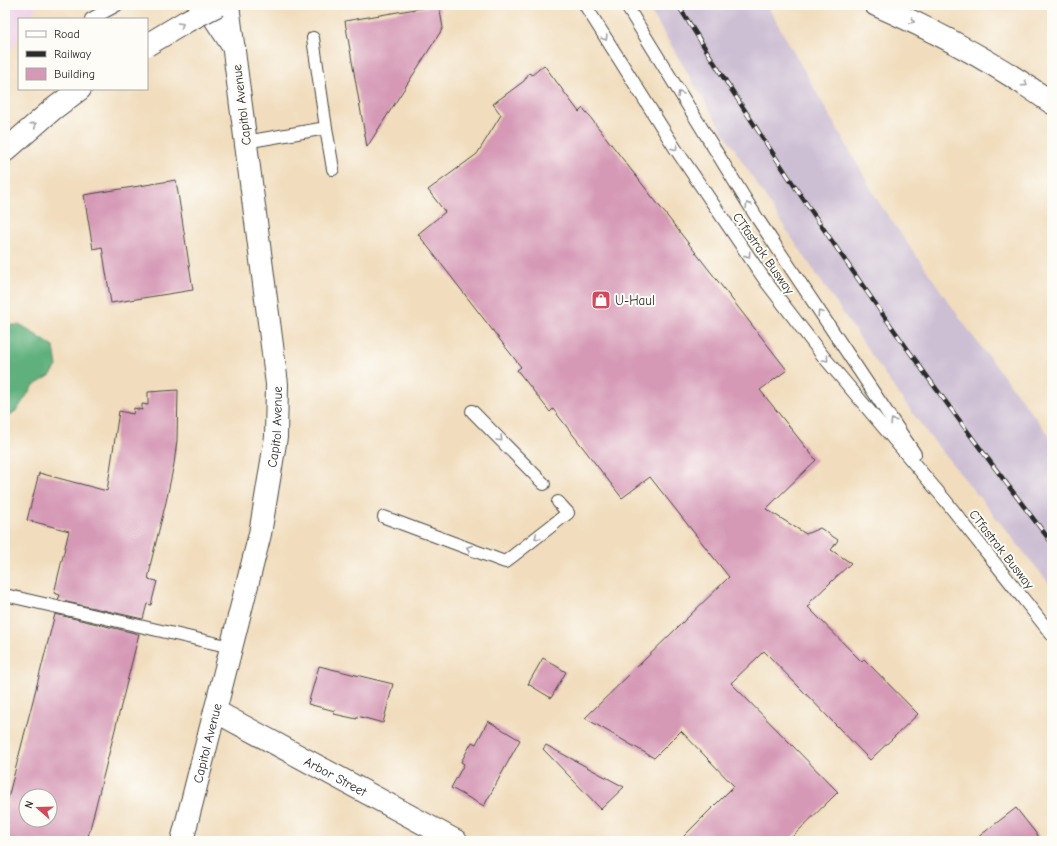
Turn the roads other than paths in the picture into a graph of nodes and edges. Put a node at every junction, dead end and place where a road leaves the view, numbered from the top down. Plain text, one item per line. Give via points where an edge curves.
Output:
1 (117, 5) edge
2 (206, 5) edge
3 (218, 5) edge
4 (228, 5) edge
5 (585, 5) edge
6 (626, 5) edge
7 (876, 5) edge
8 (93, 18) edge
9 (313, 38) dead end
10 (148, 44) edge
11 (234, 48) junction
12 (79, 90) edge
13 (1052, 104) edge
14 (326, 128) junction
15 (245, 142) junction
16 (5, 151) edge
17 (333, 169) dead end
18 (472, 411) dead end
19 (544, 484) dead end
20 (946, 500) junction
21 (558, 502) dead end
22 (384, 517) dead end
23 (5, 595) edge
24 (1052, 635) edge
25 (231, 647) junction
26 (215, 711) junction
27 (182, 841) edge
28 (456, 841) edge

1 - 8 lane
2 - 11 main road
10 -> 3 main road, bridge
4 - 11 main road, Capitol Avenue
5 -> 20 lane, CTfastrak Busway via 675,148 767,283 823,356
20 -> 6 lane, CTfastrak Busway via 757,218
7 -> 13 main road via 974,53
9 - 14 lane
11 - 15 main road, Capitol Avenue
16 -> 12 main road
14 - 15 lane
14 - 17 lane
15 - 25 main road, Capitol Avenue via 277,384 276,431 260,534
18 -> 19 lane
20 - 24 lane, CTfastrak Busway
21 -> 22 lane via 568,513 505,562
23 - 25 lane
25 - 26 main road, Capitol Avenue
26 - 27 main road, Capitol Avenue
26 - 28 main road, Arbor Street

